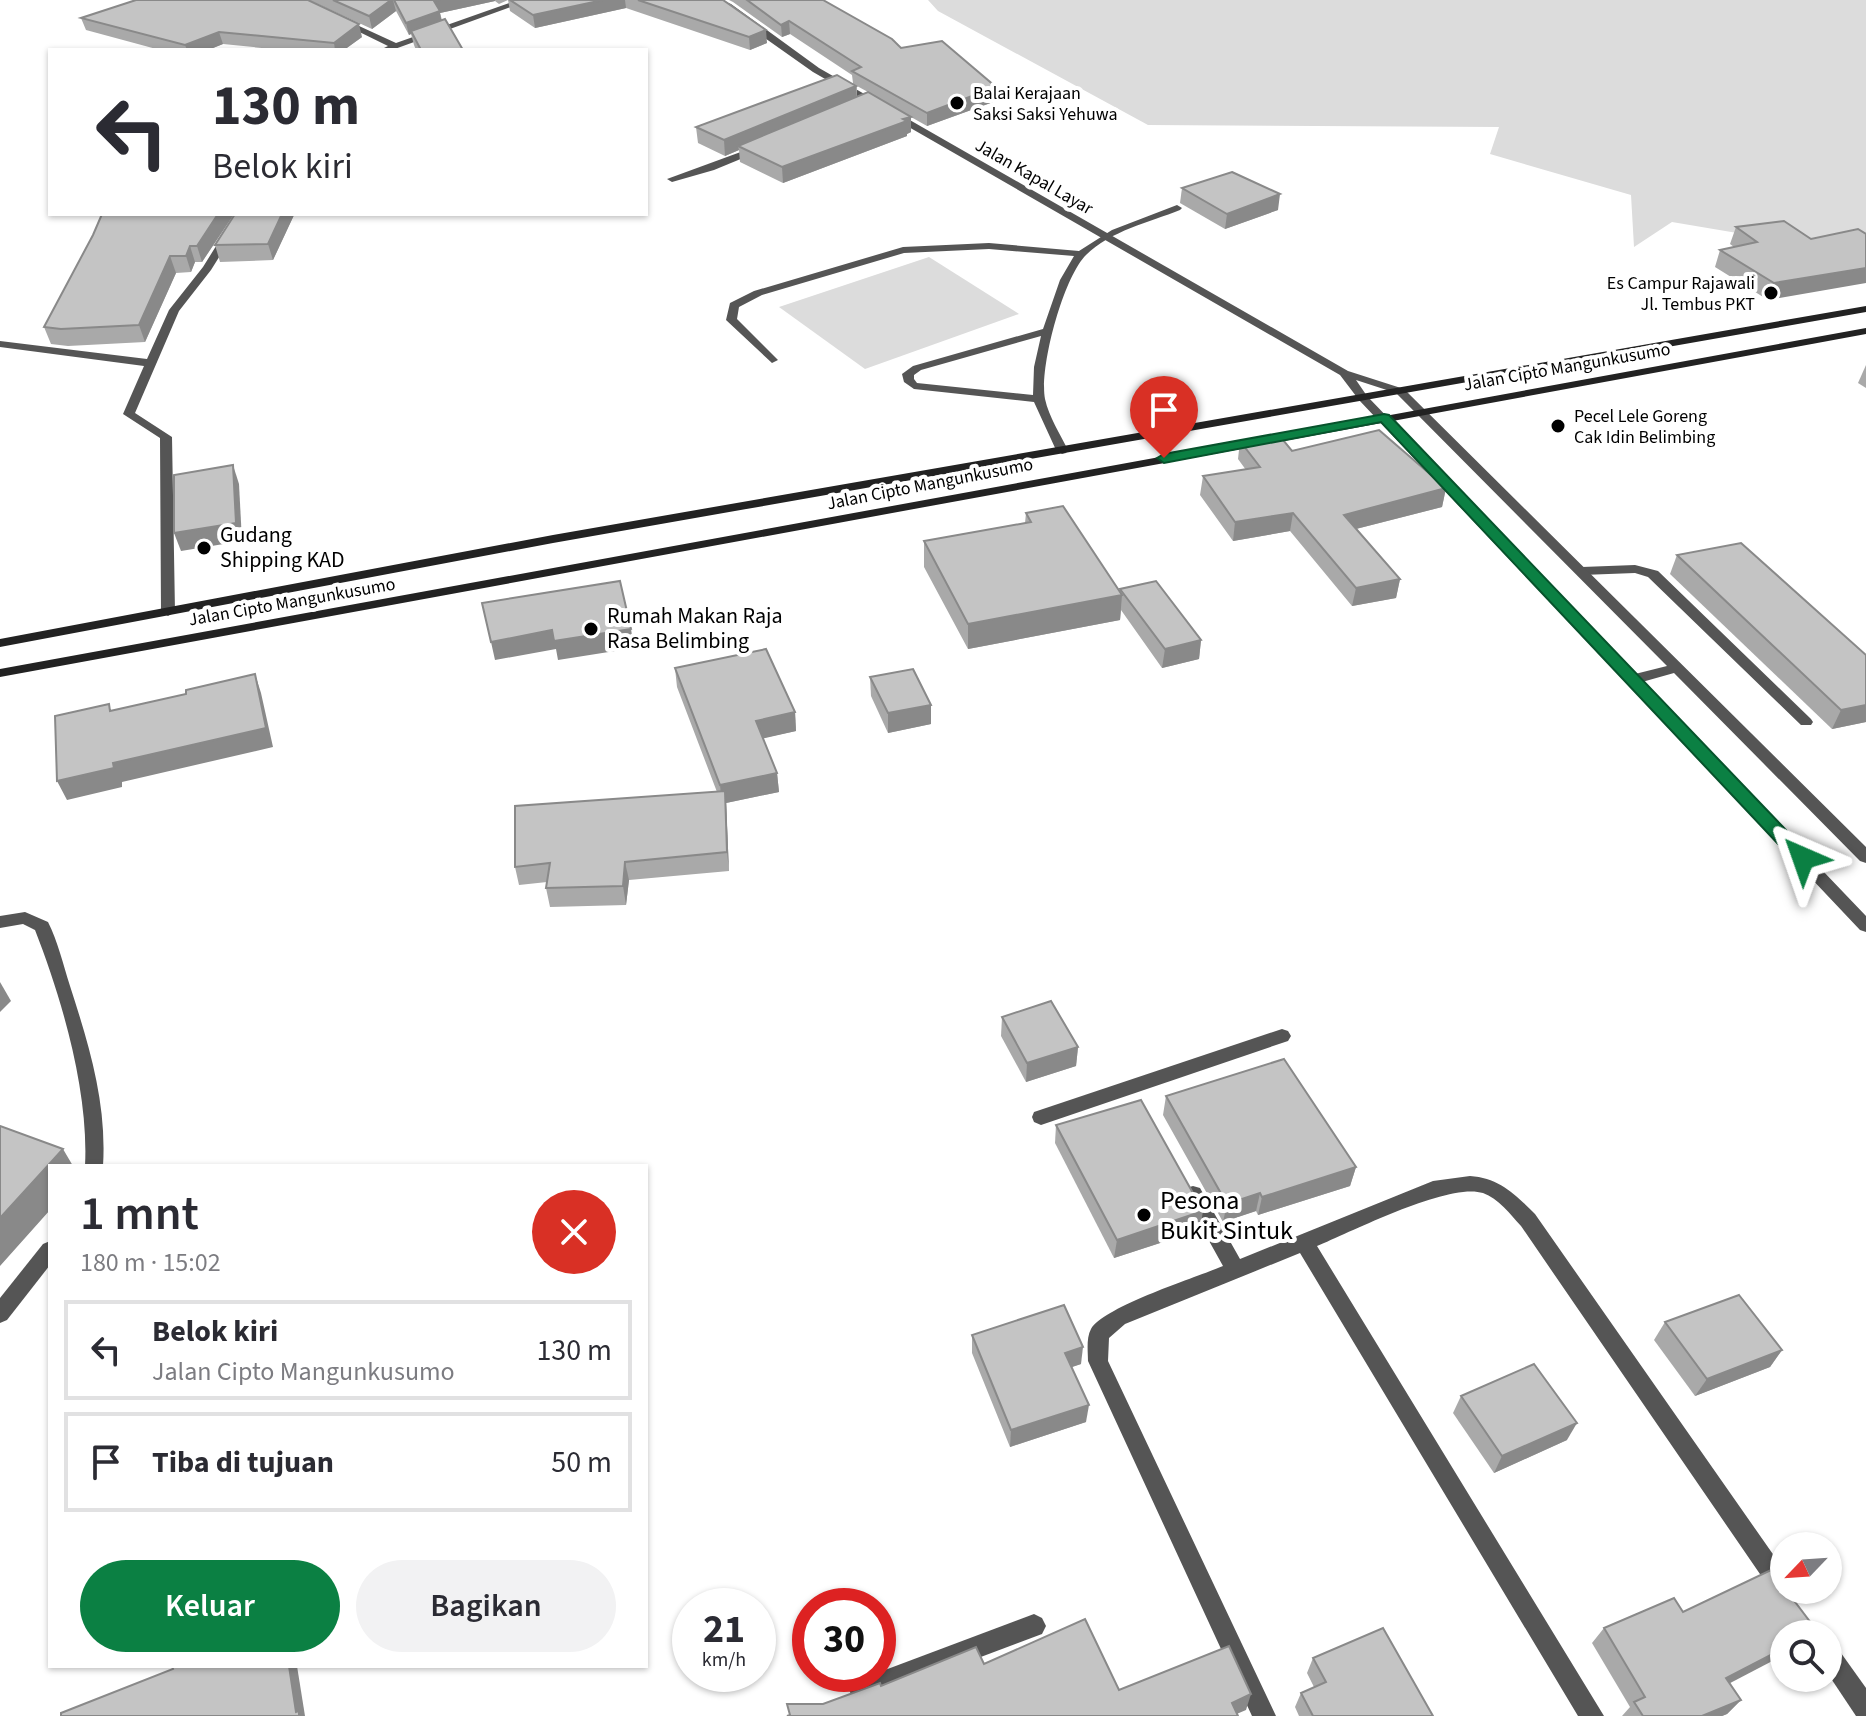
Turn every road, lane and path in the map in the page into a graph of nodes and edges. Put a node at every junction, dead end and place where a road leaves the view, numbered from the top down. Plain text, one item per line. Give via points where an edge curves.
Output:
1 (526, 0) edge
2 (715, 0) edge
3 (328, 15) edge
4 (393, 45) junction
5 (388, 48) edge
6 (872, 101) junction
7 (858, 107) edge
8 (770, 144) edge
9 (672, 179) dead end
10 (1177, 208) dead end
11 (240, 216) edge
12 (1105, 237) junction
13 (1081, 254) junction
14 (1866, 309) edge
15 (1050, 330) junction
16 (1866, 331) edge
17 (0, 344) edge
18 (772, 360) dead end
19 (150, 363) junction
20 (1344, 373) junction
21 (1400, 391) junction
22 (1363, 398) junction
23 (1039, 399) junction
24 (1423, 411) junction
25 (1384, 418) junction
26 (1062, 450) junction
27 (1582, 571) junction
28 (168, 612) junction
29 (0, 643) edge
30 (1678, 668) junction
31 (0, 673) edge
32 (1634, 679) junction
33 (1806, 722) dead end
34 (1866, 857) edge
35 (0, 922) edge
36 (1866, 926) edge
37 (1282, 1036) dead end
38 (1041, 1117) dead end
39 (94, 1164) edge
40 (1184, 1179) edge
41 (1304, 1242) junction
42 (48, 1253) edge
43 (1235, 1270) junction
44 (0, 1314) edge
45 (1770, 1569) edge
46 (1034, 1626) dead end
47 (1842, 1674) edge
48 (835, 1700) edge
49 (1866, 1709) edge
50 (1264, 1716) edge
51 (1592, 1716) edge

1 - 4 street
2 - 6 street, Jalan Kapal Layar via 816,70
3 - 4 street
4 - 5 street
6 - 7 street
6 - 12 street, Jalan Kapal Layar
8 - 9 street
10 - 12 street
11 - 19 street via 174,310
12 - 13 street
12 - 20 street, Jalan Kapal Layar
13 - 15 street via 1066,274
13 - 18 street via 989,246 903,250 758,293 734,305 731,320
14 - 21 street, Jalan Cipto Mangunkusumo
15 - 23 street via 1037,378
15 - 23 street via 908,374 914,386
16 - 24 street, Jalan Cipto Mangunkusumo
17 - 19 street
19 - 28 street via 129,414 166,437
20 - 21 street
20 - 22 street
21 - 22 street, Jalan Cipto Mangunkusumo
21 - 24 street
22 - 25 street
22 - 26 street, Jalan Cipto Mangunkusumo
23 - 26 street
24 - 25 street, Jalan Cipto Mangunkusumo
24 - 27 street
25 - 31 street, Jalan Cipto Mangunkusumo
25 - 32 street
26 - 28 street, Jalan Cipto Mangunkusumo
27 - 30 street
27 - 33 street via 1635,569 1653,574
28 - 29 street, Jalan Cipto Mangunkusumo
30 - 32 street
30 - 34 street
32 - 36 street
35 - 39 street via 25,918 42,926 94,1107
37 - 38 street via 1138,1094
40 - 43 street
41 - 43 street
41 - 45 street via 1440,1187 1469,1181 1500,1189 1528,1220
41 - 51 street
42 - 44 street
43 - 50 street via 1118,1318 1099,1334 1098,1361
46 - 48 street
47 - 49 street

